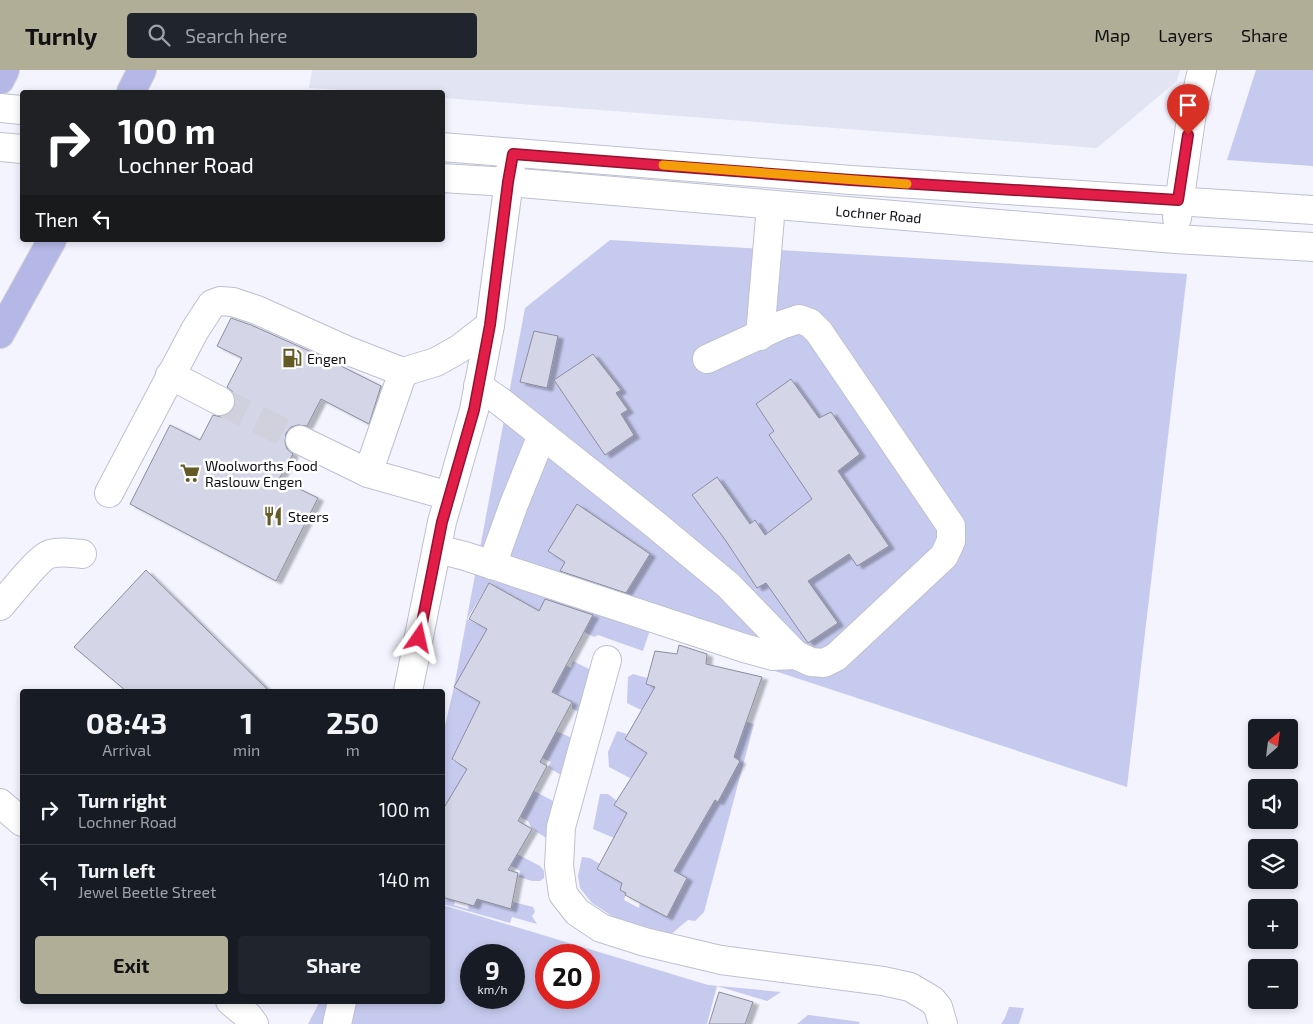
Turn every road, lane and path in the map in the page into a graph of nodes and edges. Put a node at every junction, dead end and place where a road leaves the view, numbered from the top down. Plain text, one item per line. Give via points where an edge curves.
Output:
1 (5, 70) edge
2 (142, 70) edge
3 (1202, 70) edge
4 (0, 80) edge
5 (132, 90) edge
6 (0, 108) edge
7 (20, 110) edge
8 (0, 147) edge
9 (445, 147) edge
10 (20, 149) edge
11 (513, 154) junction
12 (445, 178) edge
13 (508, 182) junction
14 (1178, 200) junction
15 (771, 205) junction
16 (1313, 210) edge
17 (1174, 239) junction
18 (51, 242) edge
19 (1313, 247) edge
20 (490, 325) junction
21 (0, 334) edge
22 (760, 336) junction
23 (707, 359) dead end
24 (403, 372) junction
25 (170, 375) junction
26 (478, 386) junction
27 (220, 402) tunnel mouth
28 (542, 435) junction
29 (300, 440) tunnel mouth
30 (368, 473) junction
31 (109, 494) dead end
32 (449, 496) junction
33 (437, 548) junction
34 (82, 554) dead end
35 (492, 565) junction
36 (0, 606) edge
37 (796, 655) junction
38 (607, 660) dead end
39 (408, 689) edge
40 (0, 803) edge
41 (20, 820) edge
42 (234, 1004) edge
43 (341, 1004) edge
44 (940, 1016) edge
45 (254, 1024) edge
46 (337, 1024) edge

1 - 4 main road
2 - 5 main road
3 - 14 street
6 - 7 street
8 - 10 street
9 - 11 street
11 - 13 street
11 - 14 street via 851,180
12 - 13 street, Lochner Road
13 - 15 street, Lochner Road
13 - 20 street
14 - 16 street
14 - 17 street
15 - 17 street, Lochner Road
15 - 22 street
17 - 19 street, Lochner Road
18 - 21 main road
20 - 24 street via 436,362
20 - 26 street
22 - 23 street
22 - 37 street via 799,319 814,328 951,526 951,541 944,556 836,657 824,662 811,662
24 - 25 street via 256,310 220,301 212,304
24 - 30 street
25 - 27 street
25 - 31 street
26 - 28 street
26 - 32 street
28 - 35 street
28 - 37 street via 728,585
29 - 30 street
30 - 32 street
32 - 33 street
33 - 35 street
33 - 39 street
34 - 36 street via 48,554
35 - 37 street via 744,648 773,656
38 - 44 street via 561,827 559,866 563,894 577,912 600,928 720,960 910,987 932,1000
40 - 41 street
42 - 45 street
43 - 46 street

